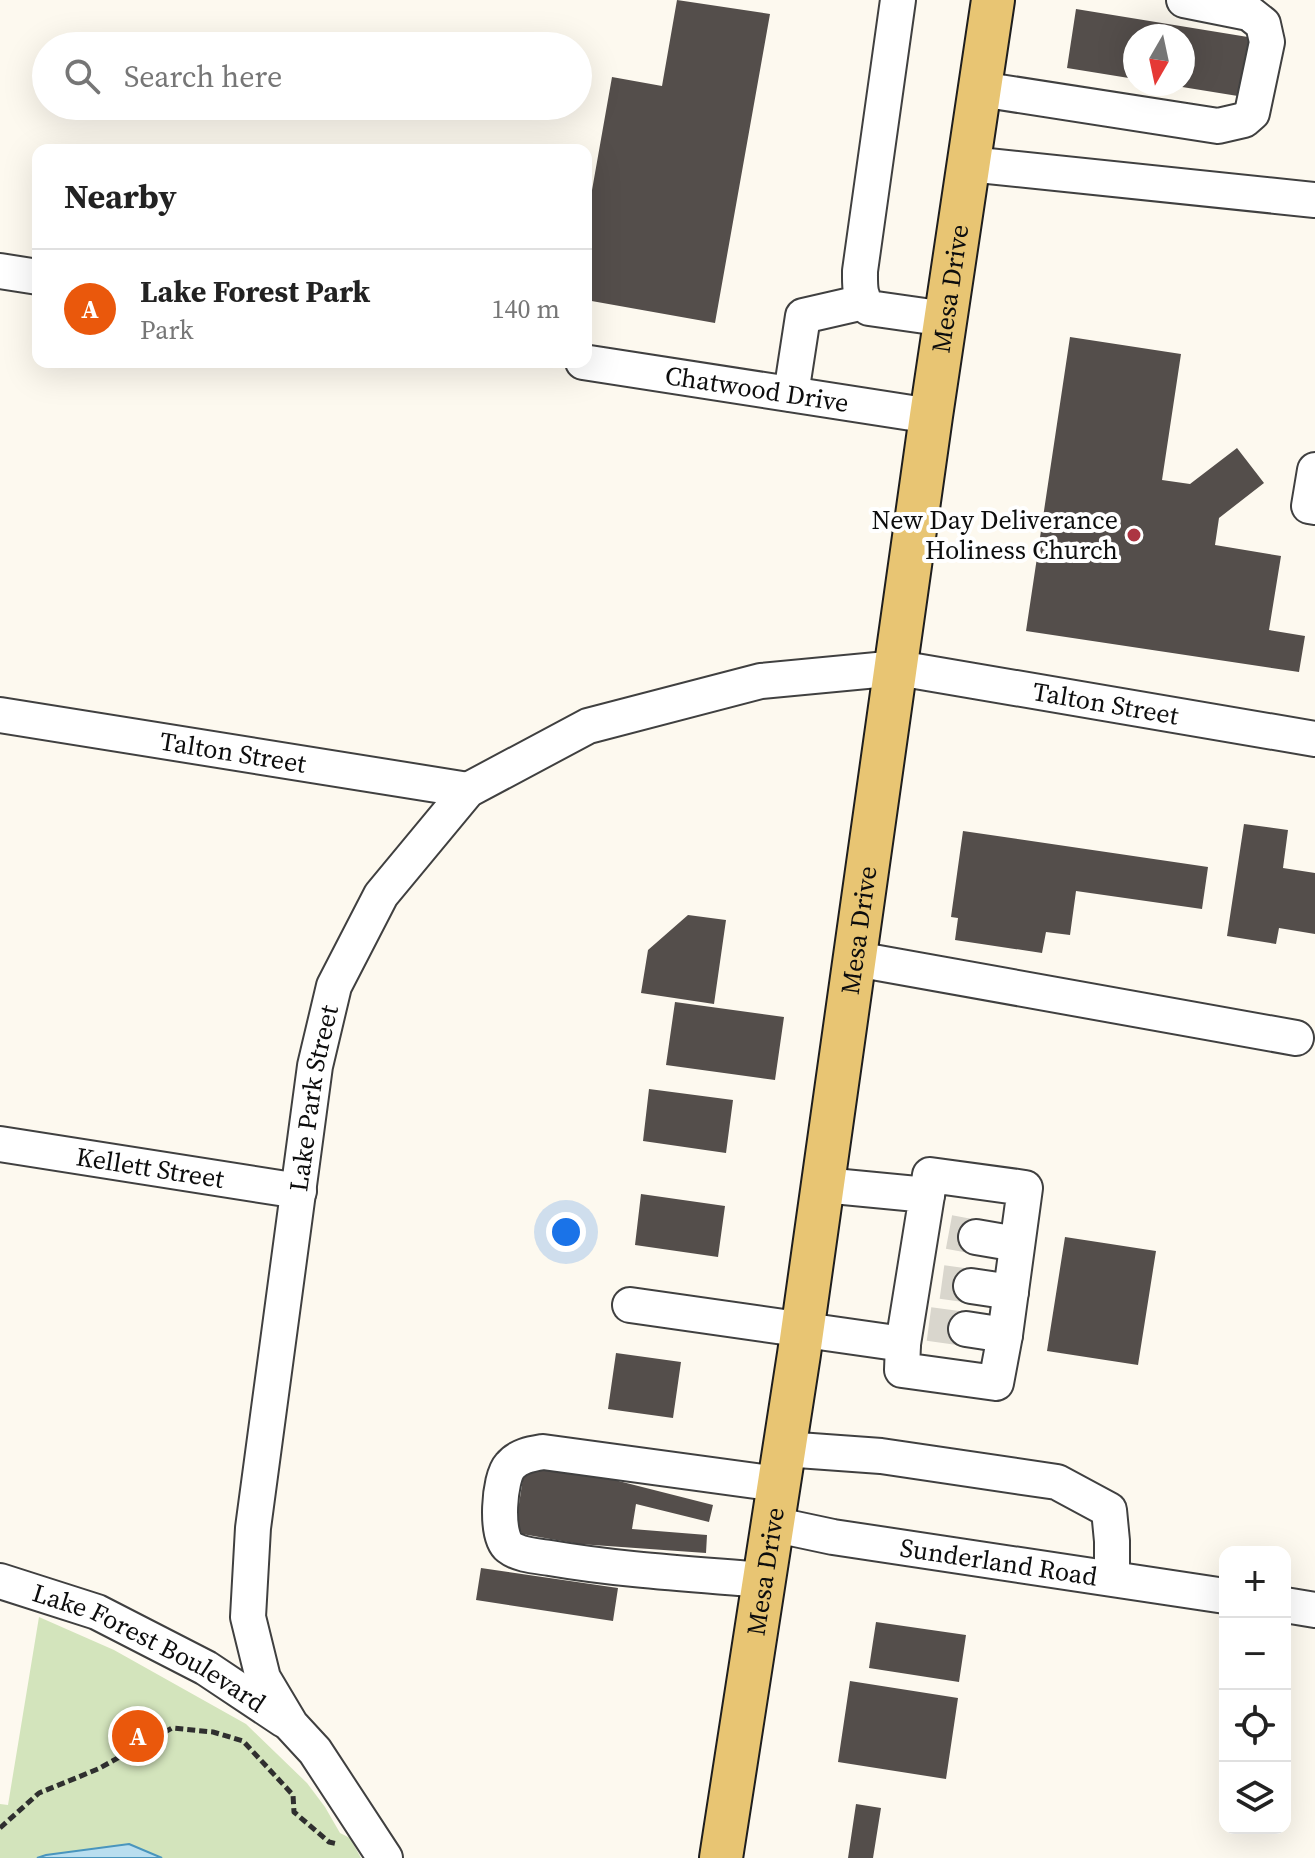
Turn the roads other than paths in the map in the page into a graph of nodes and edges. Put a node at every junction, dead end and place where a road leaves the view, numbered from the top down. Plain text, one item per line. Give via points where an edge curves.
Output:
1 (898, 0) edge
2 (993, 0) edge
3 (1184, 0) edge
4 (980, 89) junction
5 (969, 164) junction
6 (1315, 200) edge
7 (0, 271) edge
8 (32, 276) edge
9 (864, 302) junction
10 (946, 319) junction
11 (592, 363) edge
12 (791, 394) junction
13 (931, 416) junction
14 (1315, 470) edge
15 (1315, 507) edge
16 (898, 668) junction
17 (0, 715) edge
18 (1315, 739) edge
19 (468, 790) junction
20 (856, 959) junction
21 (1296, 1038) dead end
22 (0, 1144) edge
23 (823, 1185) junction
24 (299, 1191) junction
25 (943, 1223) junction
26 (1017, 1244) junction
27 (942, 1282) junction
28 (1011, 1292) junction
29 (630, 1305) dead end
30 (913, 1329) junction
31 (966, 1329) tunnel mouth
32 (802, 1331) junction
33 (1005, 1335) junction
34 (778, 1486) junction
35 (1112, 1578) junction
36 (763, 1580) junction
37 (0, 1581) edge
38 (1219, 1595) edge
39 (1291, 1606) edge
40 (1315, 1610) edge
41 (291, 1725) junction
42 (385, 1858) edge
43 (721, 1858) edge

1 - 9 street via 860,271
2 - 4 main road, Mesa Drive
3 - 4 street via 1249,13 1263,24 1267,42 1252,113 1244,120 1218,126
4 - 5 main road, Mesa Drive
5 - 6 street
5 - 10 main road, Mesa Drive
7 - 8 street
9 - 10 street via 869,308
9 - 12 street via 803,316
10 - 13 main road, Mesa Drive
11 - 12 street, Chatwood Drive
12 - 13 street, Chatwood Drive
13 - 16 main road, Mesa Drive
14 - 15 street via 1309,506
16 - 18 street, Talton Street
16 - 19 street, Lake Park Street via 761,681 588,726
16 - 20 main road, Mesa Drive
17 - 19 street, Talton Street
19 - 24 street, Lake Park Street via 381,895 334,986 315,1066
20 - 21 street
20 - 23 main road, Mesa Drive
22 - 24 street, Kellett Street
23 - 25 street
23 - 32 main road, Mesa Drive
24 - 41 street, Lake Park Street via 253,1528 248,1617 263,1678
25 - 26 street
25 - 26 street via 930,1175 1025,1188
25 - 27 street
26 - 28 street
27 - 28 street
27 - 30 street
28 - 33 street
29 - 32 street
30 - 32 street
30 - 33 street via 902,1370 996,1383
31 - 33 street
32 - 34 main road, Mesa Drive
34 - 35 street, Sunderland Road via 833,1537
34 - 35 street via 881,1456 1057,1482 1109,1510
34 - 36 main road, Mesa Drive
34 - 36 street via 543,1452 511,1464 504,1475 502,1539 522,1553 582,1564
35 - 38 street, Sunderland Road
36 - 43 main road, Mesa Drive
37 - 41 street, Lake Forest Boulevard via 97,1612 206,1668
39 - 40 street
41 - 42 street, Lake Park Street via 315,1751

